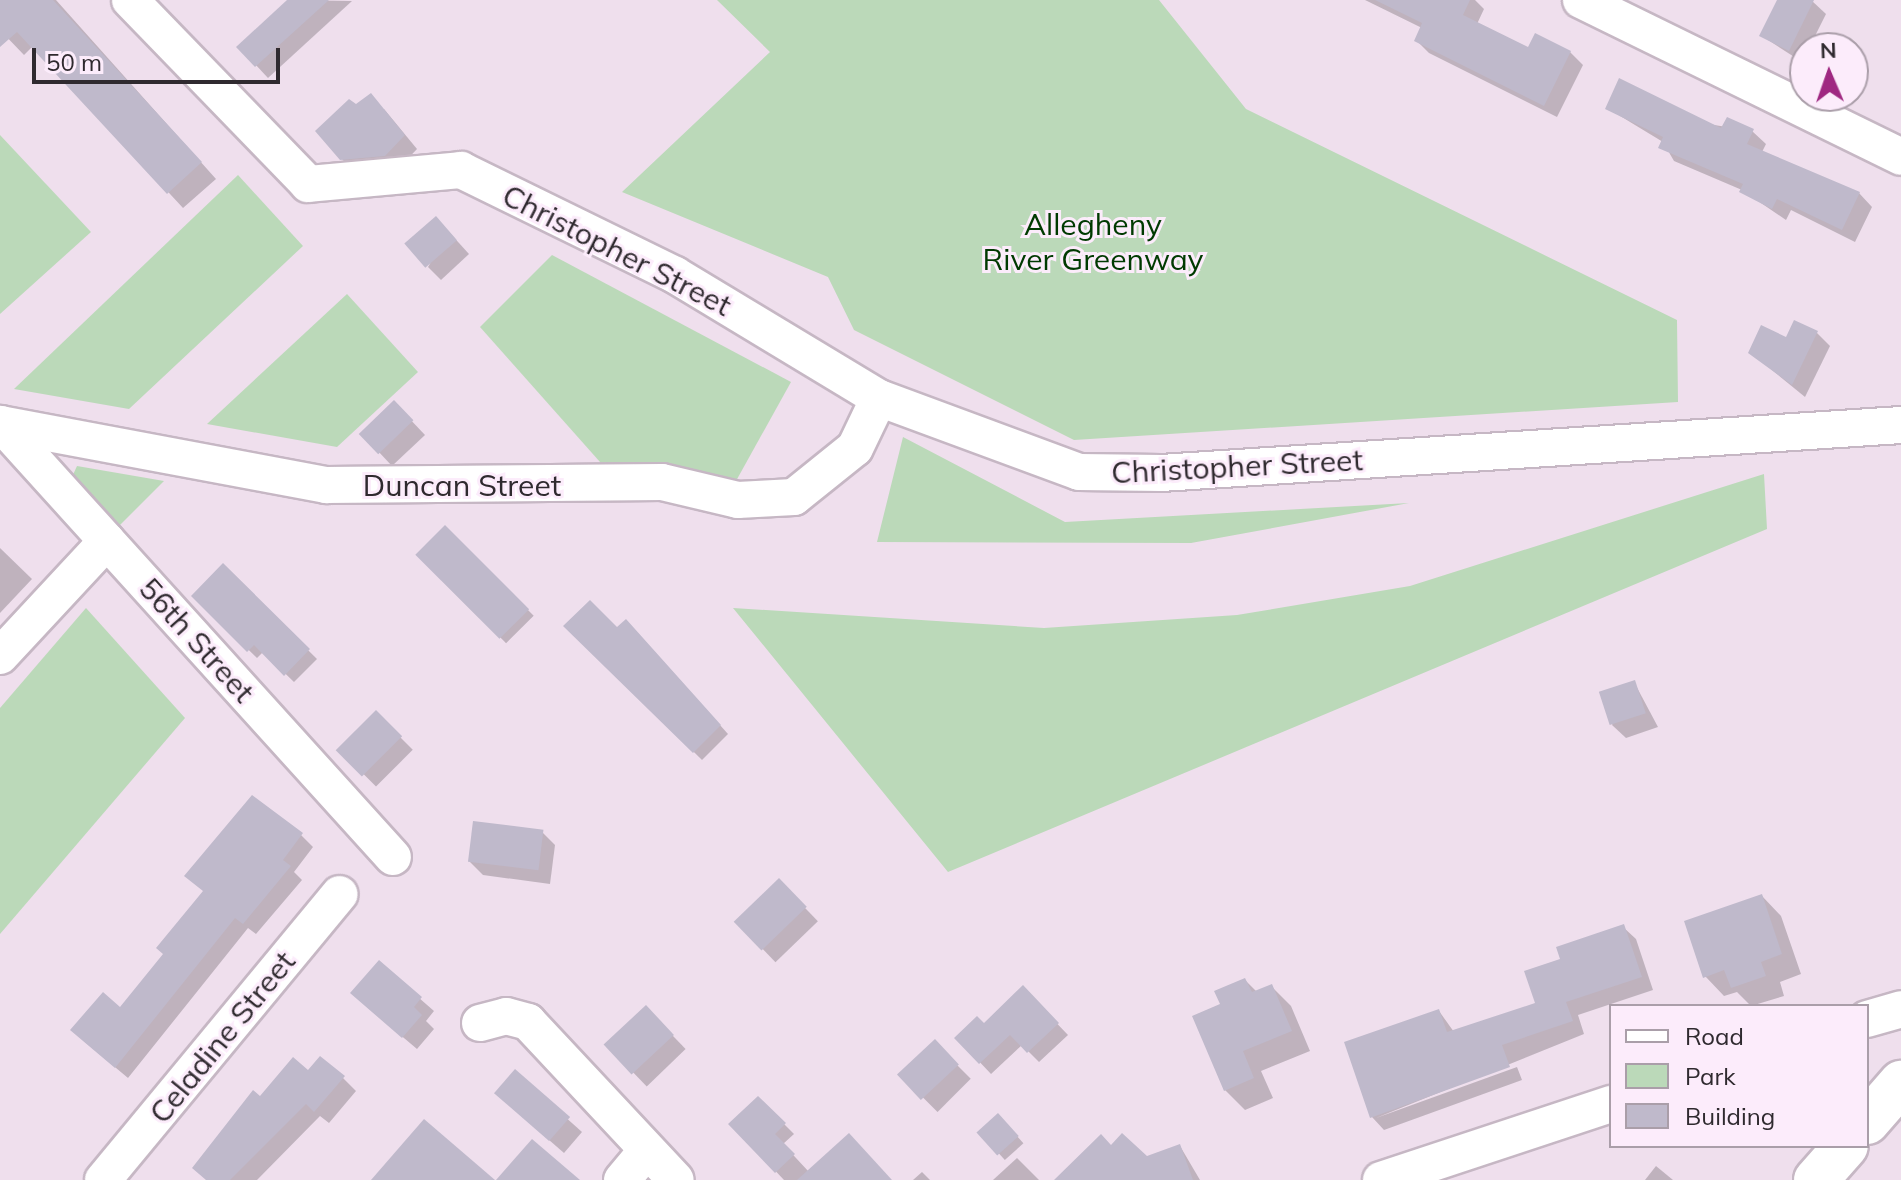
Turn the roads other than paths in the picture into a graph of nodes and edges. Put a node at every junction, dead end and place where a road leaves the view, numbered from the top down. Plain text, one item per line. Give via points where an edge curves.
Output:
1 (130, 0) edge
2 (1581, 0) edge
3 (1901, 157) edge
4 (879, 398) junction
5 (0, 424) edge
6 (1901, 425) edge
7 (107, 541) junction
8 (0, 656) edge
9 (393, 857) dead end
10 (340, 894) dead end
11 (1901, 1009) edge
12 (1869, 1018) edge
13 (480, 1023) dead end
14 (1901, 1083) edge
15 (1609, 1105) edge
16 (1869, 1120) edge
17 (1844, 1148) edge
18 (647, 1150) junction
19 (103, 1180) edge
20 (622, 1180) edge
21 (676, 1180) edge
22 (1381, 1180) edge
23 (1816, 1180) edge

1 - 4 street, Christopher Street via 308,184 461,170 675,275
2 - 3 street
4 - 5 street, Duncan Street via 855,448 794,497 738,500 662,482 326,485
4 - 6 street, Christopher Street via 1079,472 1161,473
5 - 7 street, 56th Street
7 - 8 street
7 - 9 street, 56th Street
10 - 19 street, Celadine Street
11 - 12 street
13 - 18 street via 506,1016 528,1022
14 - 16 street
15 - 22 street
17 - 23 street
18 - 20 street
18 - 21 street

